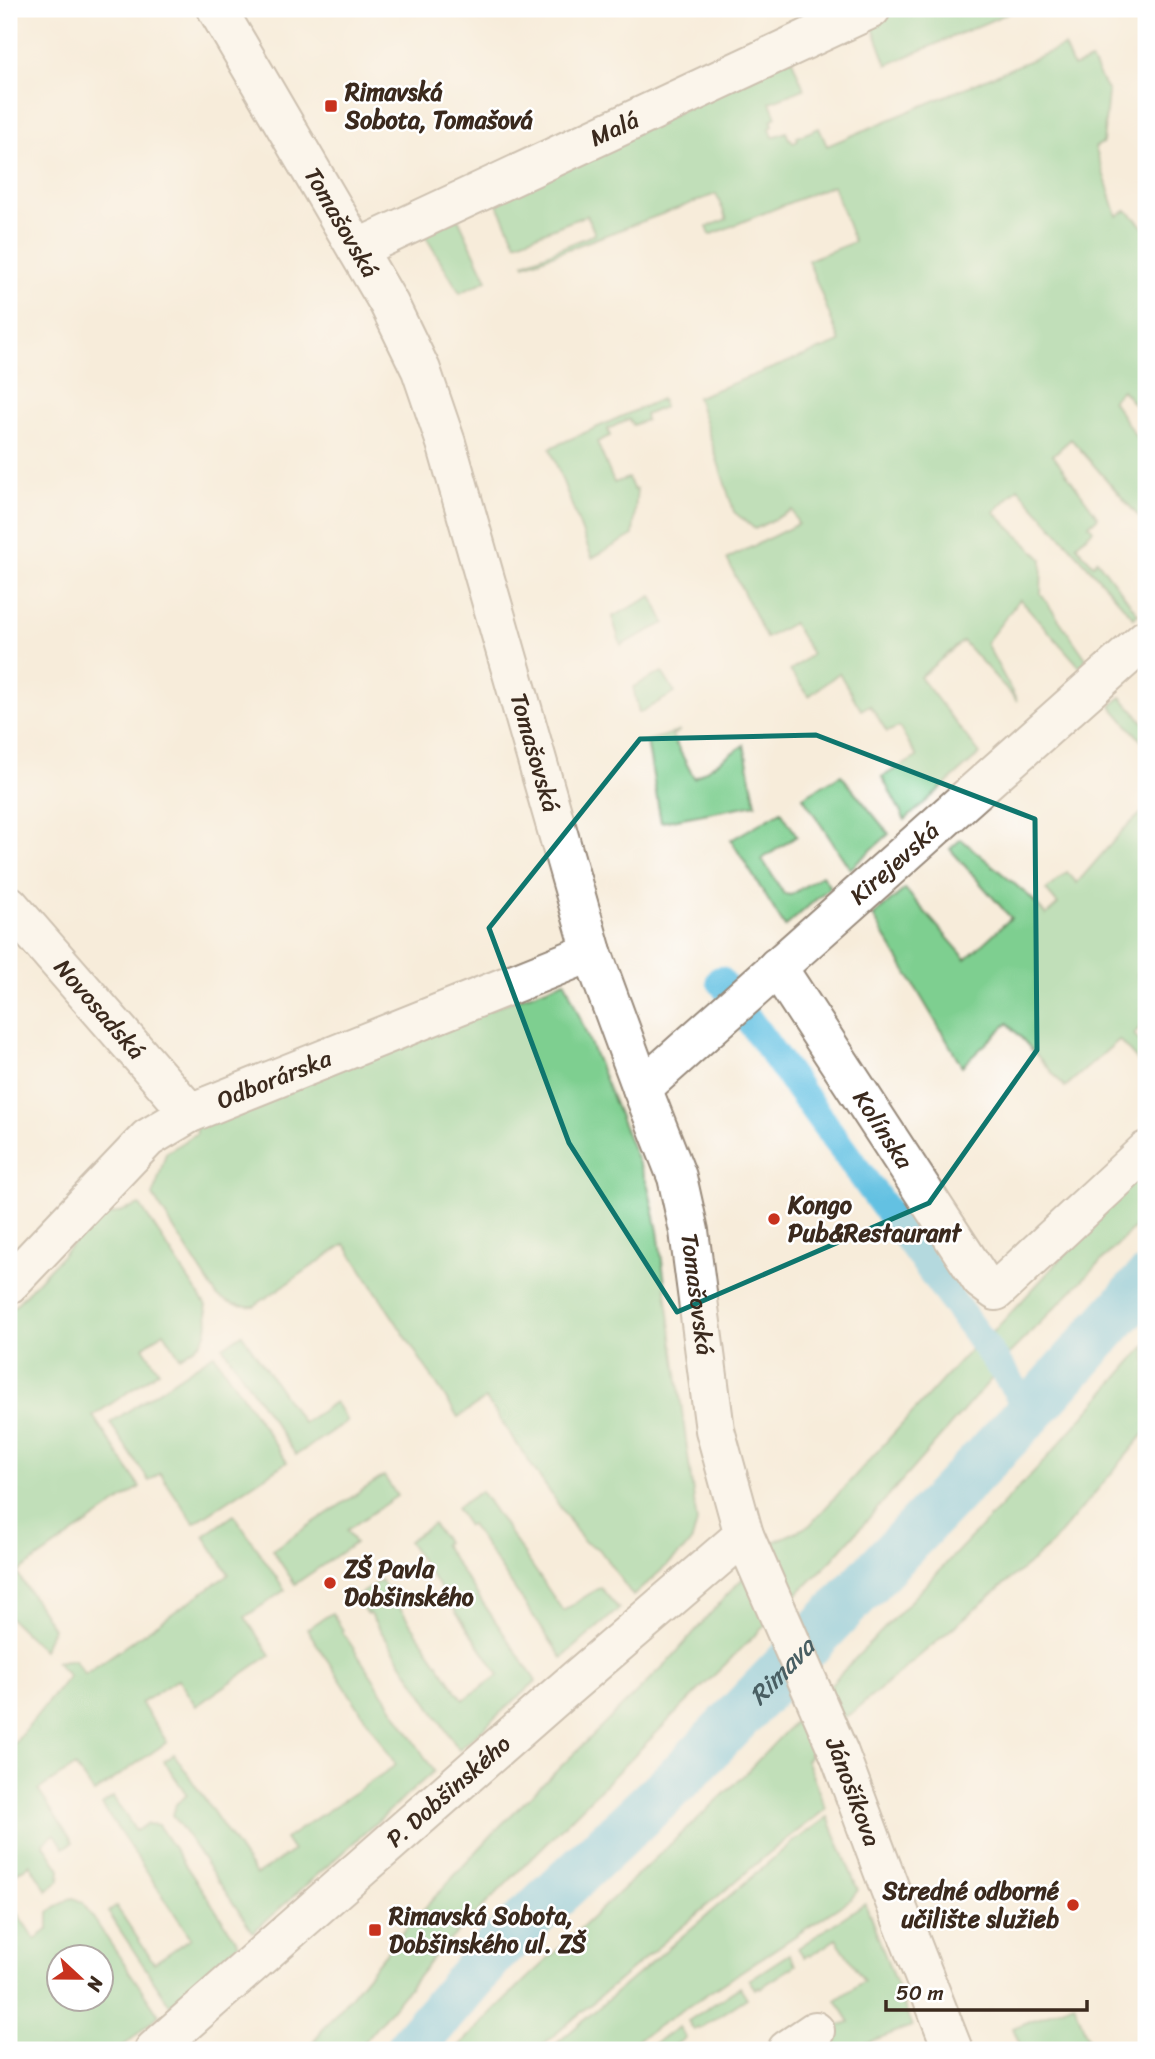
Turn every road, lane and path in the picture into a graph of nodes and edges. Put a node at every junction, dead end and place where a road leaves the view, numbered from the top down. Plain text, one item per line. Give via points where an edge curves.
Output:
1 (217, 9) edge
2 (871, 9) edge
3 (357, 249) junction
4 (1146, 639) edge
5 (9, 905) edge
6 (592, 952) junction
7 (751, 990) junction
8 (642, 1088) junction
9 (190, 1113) junction
10 (1146, 1151) edge
11 (9, 1284) edge
12 (744, 1535) junction
13 (154, 2050) edge
14 (953, 2050) edge

1 - 3 street, Tomašovská
2 - 3 street, Malá
3 - 6 street, Tomašovská via 421,370 446,443
4 - 7 street, Kirejevská
5 - 9 street, Novosadská
6 - 8 street, Tomašovská
6 - 9 street, Odborárska
7 - 8 street, Kirejevská
7 - 10 street, Kolínska via 981,1280 996,1291
8 - 12 street, Tomašovská via 677,1177 689,1231 715,1430
9 - 11 street, Odborárska via 148,1139
12 - 13 street, P. Dobšinského
12 - 14 street, Jánošíkova via 831,1735

